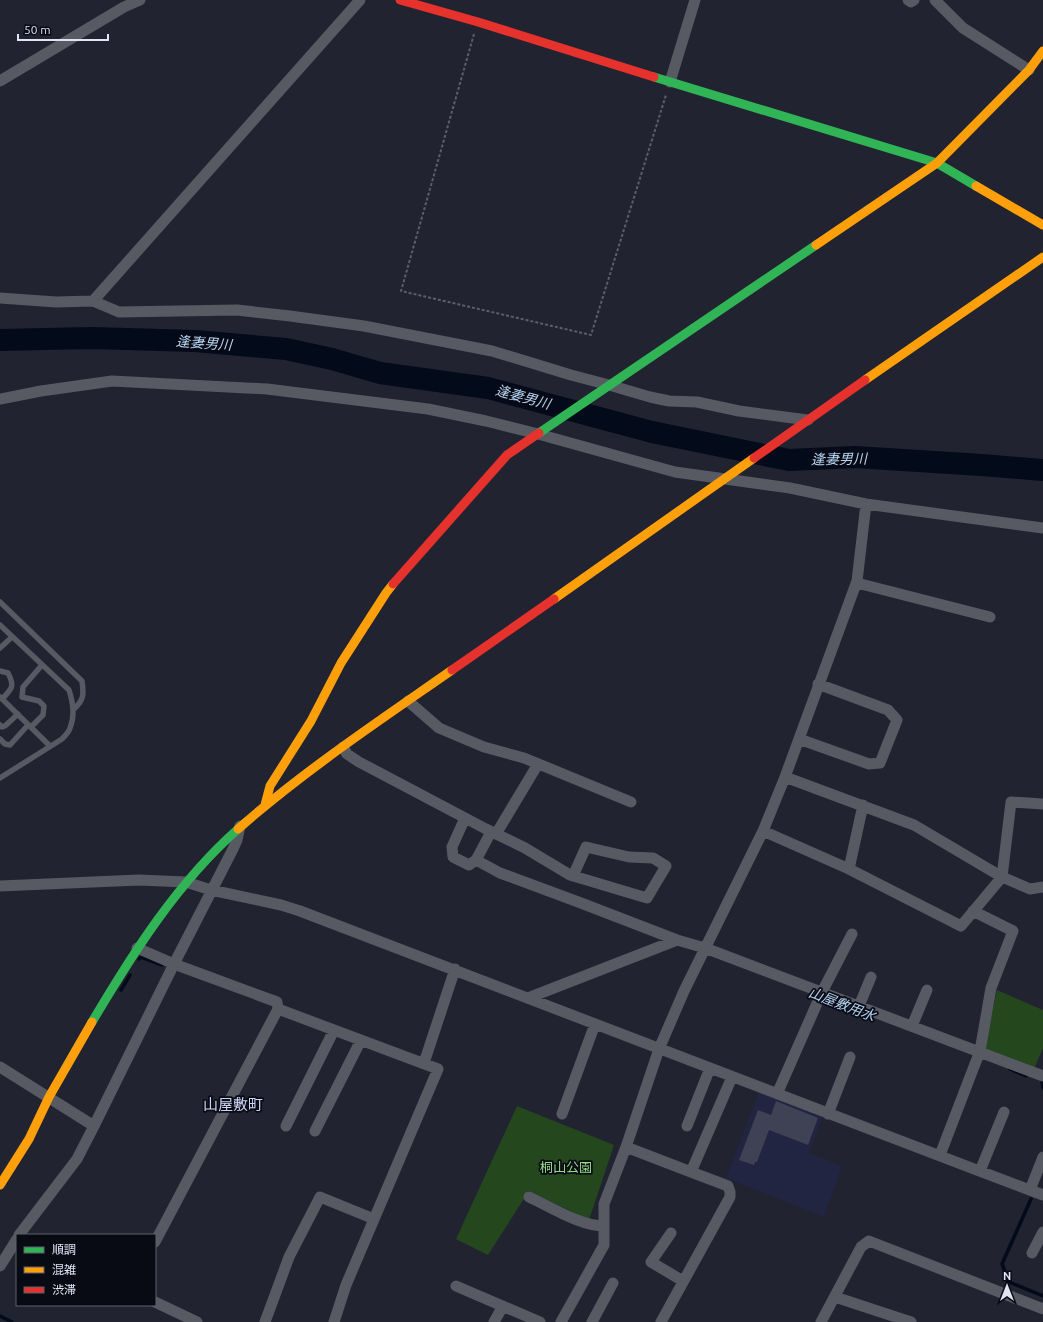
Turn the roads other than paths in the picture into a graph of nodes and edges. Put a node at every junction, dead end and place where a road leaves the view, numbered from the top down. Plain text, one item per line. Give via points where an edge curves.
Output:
1 (140, 0) edge
2 (360, 0) edge
3 (400, 0) edge
4 (695, 0) edge
5 (908, 0) edge
6 (914, 0) edge
7 (935, 0) edge
8 (1043, 50) edge
9 (1029, 70) junction
10 (0, 81) edge
11 (670, 82) junction
12 (937, 163) junction
13 (1043, 225) edge
14 (1043, 257) edge
15 (0, 298) edge
16 (93, 301) junction
17 (609, 385) junction
18 (0, 399) edge
19 (804, 423) junction
20 (540, 432) junction
21 (728, 477) junction
22 (866, 504) junction
23 (1043, 528) edge
24 (856, 582) junction
25 (0, 602) edge
26 (990, 617) dead end
27 (0, 625) edge
28 (12, 636) junction
29 (0, 648) edge
30 (42, 664) junction
31 (0, 671) edge
32 (818, 684) junction
33 (1, 698) edge
34 (408, 701) junction
35 (73, 710) junction
36 (18, 714) junction
37 (0, 725) edge
38 (30, 726) junction
39 (0, 739) edge
40 (799, 739) junction
41 (50, 746) junction
42 (343, 747) junction
43 (538, 764) junction
44 (785, 777) junction
45 (0, 778) edge
46 (632, 802) dead end
47 (1043, 804) edge
48 (266, 805) junction
49 (863, 805) junction
50 (465, 818) junction
51 (240, 826) junction
52 (763, 832) junction
53 (494, 833) junction
54 (476, 860) junction
55 (849, 869) junction
56 (573, 876) junction
57 (1002, 877) junction
58 (186, 882) junction
59 (0, 886) edge
60 (1043, 887) edge
61 (211, 890) junction
62 (973, 911) junction
63 (852, 934) dead end
64 (677, 940) junction
65 (138, 948) junction
66 (705, 948) junction
67 (174, 964) junction
68 (455, 969) junction
69 (871, 977) dead end
70 (927, 990) dead end
71 (822, 992) junction
72 (528, 998) junction
73 (859, 1006) junction
74 (278, 1009) junction
75 (595, 1024) junction
76 (912, 1026) junction
77 (334, 1030) junction
78 (361, 1040) junction
79 (659, 1049) junction
80 (980, 1051) junction
81 (850, 1057) dead end
82 (424, 1063) junction
83 (0, 1067) edge
84 (710, 1068) junction
85 (1043, 1076) edge
86 (732, 1077) junction
87 (777, 1094) junction
88 (49, 1097) junction
89 (1004, 1112) dead end
90 (562, 1114) dead end
91 (828, 1114) junction
92 (94, 1126) junction
93 (286, 1126) dead end
94 (687, 1126) dead end
95 (316, 1131) dead end
96 (626, 1147) junction
97 (940, 1155) junction
98 (1043, 1157) edge
99 (980, 1171) junction
100 (691, 1172) junction
101 (0, 1185) edge
102 (1030, 1190) junction
103 (1043, 1195) edge
104 (529, 1197) dead end
105 (374, 1219) junction
106 (604, 1226) junction
107 (1043, 1232) edge
108 (671, 1233) dead end
109 (21, 1234) edge
110 (156, 1240) edge
111 (16, 1241) edge
112 (1032, 1253) dead end
113 (0, 1266) edge
114 (684, 1281) junction
115 (613, 1283) dead end
116 (456, 1286) dead end
117 (835, 1297) junction
118 (156, 1302) edge
119 (503, 1306) junction
120 (1043, 1309) edge
121 (197, 1322) edge
122 (265, 1322) edge
123 (334, 1322) edge
124 (494, 1322) edge
125 (540, 1322) edge
126 (561, 1322) edge
127 (592, 1322) edge
128 (661, 1322) edge
129 (821, 1322) edge
130 (911, 1322) edge

1 - 10 street
2 - 16 street
3 - 11 street
4 - 11 street
5 - 6 street
7 - 9 street via 963,28
8 - 9 street
9 - 12 street
11 - 12 street
12 - 13 street
12 - 17 street
14 - 19 street
15 - 16 street via 56,302
16 - 17 street via 119,312 238,310 364,326 492,351
17 - 19 street via 669,401 697,402
17 - 20 street
18 - 20 street via 112,381 196,384 267,389 428,409
19 - 21 street
20 - 21 street via 675,472
20 - 48 street via 507,455 386,593 341,663 310,721 270,786
21 - 22 street
21 - 34 street
22 - 23 street
22 - 24 street
24 - 26 street
24 - 32 street
25 - 35 lane via 82,681 83,696
27 - 28 lane
28 - 29 lane
28 - 30 lane
30 - 35 lane via 69,690
30 - 38 lane via 23,687 22,697 39,701 44,706 43,715
31 - 33 lane via 8,673 12,681 12,685
32 - 40 street
32 - 40 street via 888,710 896,720 880,763 869,764
33 - 36 lane
34 - 42 street
34 - 43 street via 439,728 484,748
35 - 41 lane via 70,729
36 - 37 lane via 5,726
36 - 38 lane
38 - 39 lane via 10,745
38 - 41 lane
40 - 44 street
41 - 45 lane
42 - 48 street
42 - 50 street via 347,754 359,762
43 - 46 street
43 - 53 street
44 - 49 street
44 - 52 street
47 - 57 street via 1011,802
48 - 51 street
49 - 55 street
49 - 57 street via 914,825
50 - 53 street
50 - 54 street via 452,847 453,857 469,865
51 - 58 street
51 - 61 street via 235,845
52 - 55 street
52 - 66 street
53 - 54 street
53 - 56 street
54 - 64 street via 500,873
55 - 62 street via 961,926
56 - 56 street via 647,898 666,866 653,858 629,858 586,847
57 - 60 street via 1030,889
57 - 62 street
58 - 59 street via 139,880
58 - 61 street
58 - 65 street
61 - 67 street
61 - 68 street via 300,911
62 - 80 street via 1013,931 991,988
63 - 71 street
64 - 66 street
64 - 72 street
65 - 67 street
65 - 88 street
66 - 71 street
66 - 79 street
67 - 74 street via 277,1002
67 - 92 street
68 - 72 street
68 - 82 street
69 - 73 street
70 - 76 street
71 - 73 street
71 - 87 street
72 - 75 street
73 - 76 street
74 - 77 street
74 - 110 street
75 - 79 street
75 - 90 street
76 - 80 street
77 - 78 street
77 - 93 street
78 - 82 street
78 - 95 street
79 - 84 street
79 - 96 street
80 - 85 street
80 - 97 street
81 - 91 street
82 - 105 street via 438,1069
83 - 88 street
84 - 86 street
84 - 94 street
86 - 87 street
86 - 100 street
87 - 91 street
88 - 92 street
88 - 101 street via 29,1139
89 - 99 street
91 - 97 street
92 - 109 street via 77,1159
96 - 100 street
96 - 106 street via 604,1204
97 - 99 street
98 - 102 street
99 - 102 street
100 - 114 street via 728,1186 730,1197
102 - 103 street
104 - 106 street via 584,1223
105 - 122 street via 320,1197 289,1257
105 - 123 street via 346,1285
106 - 126 street via 604,1245
107 - 112 street
108 - 114 street via 651,1262
111 - 113 street
114 - 128 street
115 - 127 street
116 - 119 street
117 - 120 street via 862,1247 868,1241
117 - 129 street
117 - 130 street
118 - 121 street
119 - 124 street
119 - 125 street

